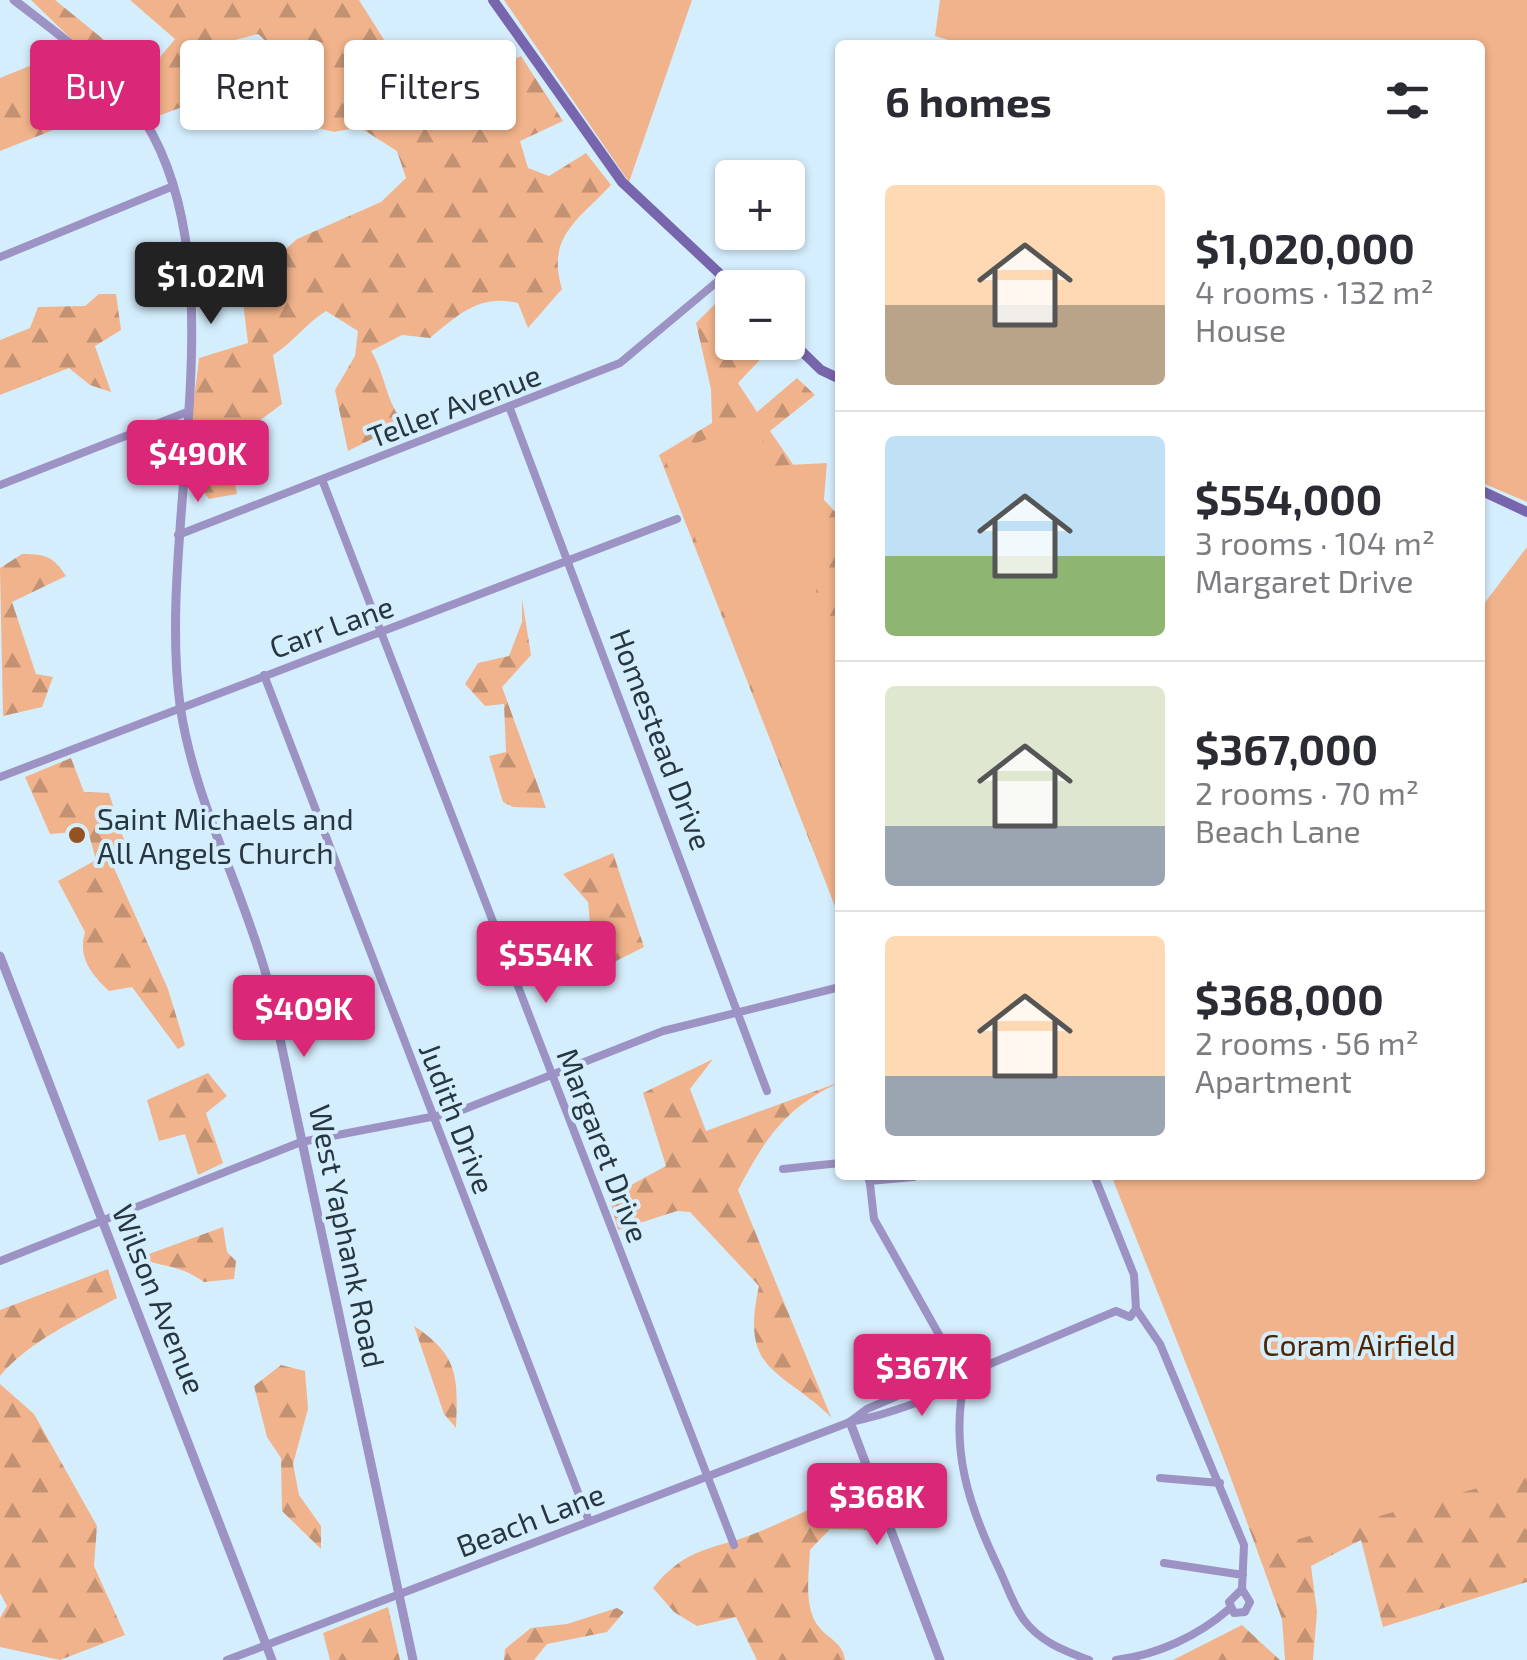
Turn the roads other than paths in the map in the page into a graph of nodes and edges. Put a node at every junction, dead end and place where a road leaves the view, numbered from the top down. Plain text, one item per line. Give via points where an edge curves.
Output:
1 (14, 0) edge
2 (493, 0) edge
3 (172, 186) junction
4 (0, 258) edge
5 (717, 270) edge
6 (715, 284) edge
7 (805, 354) edge
8 (835, 377) edge
9 (509, 406) junction
10 (186, 412) junction
11 (323, 482) junction
12 (0, 485) edge
13 (1485, 492) edge
14 (1527, 512) edge
15 (677, 519) dead end
16 (178, 535) junction
17 (567, 560) junction
18 (382, 631) junction
19 (264, 675) junction
20 (180, 708) junction
21 (0, 777) edge
22 (0, 956) edge
23 (835, 988) edge
24 (738, 1009) junction
25 (552, 1075) junction
26 (767, 1091) dead end
27 (433, 1116) junction
28 (301, 1142) junction
29 (835, 1164) edge
30 (783, 1169) dead end
31 (869, 1180) edge
32 (1096, 1180) edge
33 (102, 1219) junction
34 (0, 1261) edge
35 (1136, 1309) junction
36 (966, 1374) junction
37 (850, 1422) junction
38 (707, 1477) junction
39 (1160, 1478) dead end
40 (1220, 1483) junction
41 (590, 1521) junction
42 (734, 1545) dead end
43 (1164, 1563) dead end
44 (1243, 1575) junction
45 (1242, 1589) junction
46 (399, 1592) junction
47 (1229, 1609) junction
48 (266, 1645) junction
49 (228, 1660) edge
50 (272, 1660) edge
51 (413, 1660) edge
52 (940, 1660) edge
53 (1089, 1660) edge
54 (1116, 1660) edge

1 - 3 street, West Yaphank Road via 144,119
2 - 5 main road via 622,182
3 - 4 street
3 - 10 street, West Yaphank Road via 193,341
6 - 9 street, Teller Avenue via 620,363
7 - 8 main road
9 - 11 street, Teller Avenue
9 - 17 street, Homestead Drive
10 - 12 street
10 - 16 street, West Yaphank Road
11 - 16 street, Teller Avenue
11 - 18 street, Margaret Drive
13 - 14 main road
15 - 17 street, Carr Lane
16 - 20 street, West Yaphank Road
17 - 18 street, Carr Lane
17 - 24 street, Homestead Drive
18 - 19 street, Carr Lane
18 - 25 street, Margaret Drive
19 - 20 street, Carr Lane
19 - 27 street, Judith Drive
20 - 21 street, Carr Lane
20 - 28 street, West Yaphank Road via 254,931
22 - 33 street, Wilson Avenue
23 - 24 street
24 - 25 street
24 - 26 street, Homestead Drive
25 - 27 street
25 - 38 street, Margaret Drive
27 - 28 street
27 - 41 street, Judith Drive
28 - 33 street
28 - 46 street, West Yaphank Road
29 - 30 street
31 - 36 street via 874,1219
32 - 35 street via 1134,1274
33 - 34 street
33 - 48 street, Wilson Avenue
35 - 36 street, Beach Lane via 1130,1317 1116,1311
35 - 40 street via 1160,1344
36 - 37 street, Beach Lane via 959,1384
36 - 53 street via 958,1458 991,1553 1024,1620 1053,1646
37 - 38 street, Beach Lane
37 - 52 street
38 - 41 street, Beach Lane
38 - 42 street, Margaret Drive
39 - 40 street
40 - 44 street via 1244,1545
41 - 46 street, Beach Lane
43 - 44 street
44 - 45 street
45 - 47 street via 1232,1594
45 - 47 street via 1249,1608
46 - 48 street, Beach Lane
46 - 51 street, West Yaphank Road
47 - 54 street via 1206,1629 1138,1658
48 - 49 street, Beach Lane
48 - 50 street, Wilson Avenue

